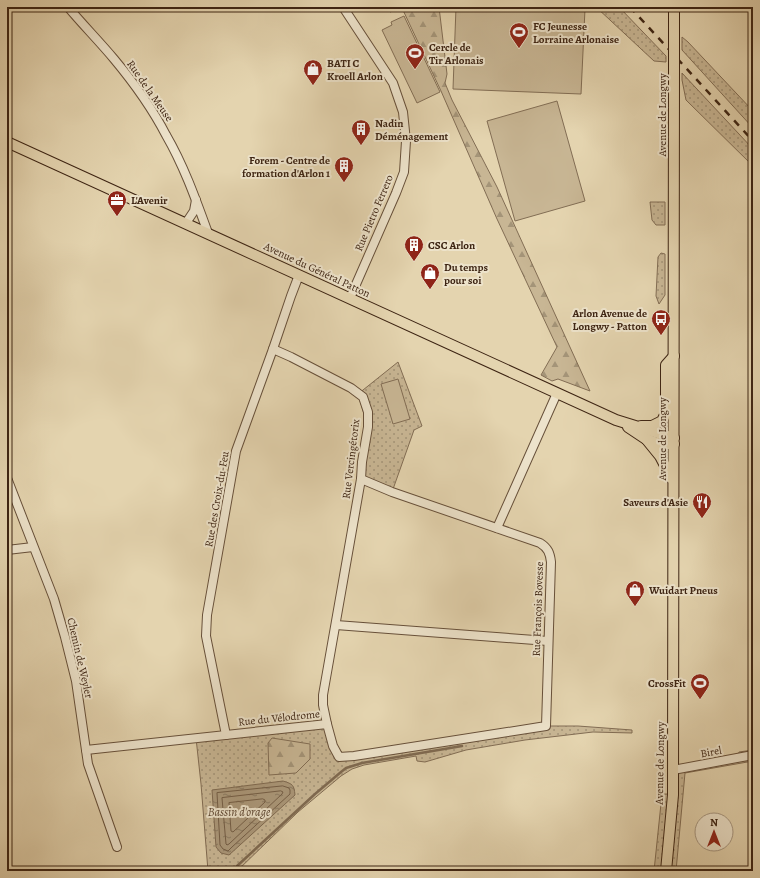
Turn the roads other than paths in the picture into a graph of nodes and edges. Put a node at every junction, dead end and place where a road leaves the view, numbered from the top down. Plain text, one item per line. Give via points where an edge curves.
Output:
1 (68, 7) edge
2 (343, 7) edge
3 (674, 7) edge
4 (7, 142) edge
5 (196, 199) junction
6 (186, 223) junction
7 (208, 233) junction
8 (299, 275) junction
9 (350, 298) junction
10 (273, 349) junction
11 (674, 356) junction
12 (557, 393) junction
13 (616, 420) junction
14 (646, 439) junction
15 (674, 441) junction
16 (7, 478) edge
17 (361, 480) junction
18 (673, 482) junction
19 (496, 528) junction
20 (33, 547) junction
21 (7, 550) edge
22 (336, 625) junction
23 (548, 641) junction
24 (327, 724) junction
25 (546, 726) joint
26 (226, 735) junction
27 (86, 750) junction
28 (753, 755) edge
29 (673, 770) junction
30 (117, 846) dead end
31 (666, 871) edge

1 - 5 street, Rue de la Meuse via 115,60 146,101 166,135
2 - 9 street, Rue Pietro Ferrero via 393,84 403,112 406,141 404,172
3 - 11 main road, Avenue de Longwy, bridge
4 - 6 main road, Avenue du Général Patton
5 - 6 street via 194,211
5 - 7 street, Rue de la Meuse
6 - 7 main road, Avenue du Général Patton
7 - 8 main road, Avenue du Général Patton
8 - 9 main road, Avenue du Général Patton
8 - 10 street, Rue des Croix-du-Feu
9 - 12 main road, Avenue du Général Patton
10 - 17 street, Rue Vercingétorix via 351,388 363,398 368,412 368,427
10 - 26 street, Rue des Croix-du-Feu via 236,451 207,615 206,636
11 - 13 main road via 666,365 666,413 662,421 652,426 641,426
11 - 15 main road, Avenue de Longwy
12 - 13 main road, Avenue du Général Patton
12 - 19 street
13 - 14 main road
13 - 15 main road
14 - 15 main road via 660,444
14 - 18 main road via 660,456
15 - 18 main road, Avenue de Longwy
16 - 20 street, Chemin de Weyler
17 - 19 street, Rue François Bovesse
17 - 22 street, Rue Vercingétorix
18 - 29 main road, Avenue de Longwy
19 - 23 street, Rue François Bovesse via 545,546 548,550 551,562
20 - 21 street
20 - 27 street, Chemin de Weyler via 54,599 65,637 76,681
22 - 23 street
22 - 24 street, Rue Vercingétorix via 323,695
23 - 25 street, Rue François Bovesse
24 - 25 street, Rue du Vélodrome via 339,757
24 - 26 street, Rue du Vélodrome
26 - 27 street, Rue du Vélodrome
27 - 30 street, Chemin de Weyler
28 - 29 street, Birel
29 - 31 main road, Avenue de Longwy

